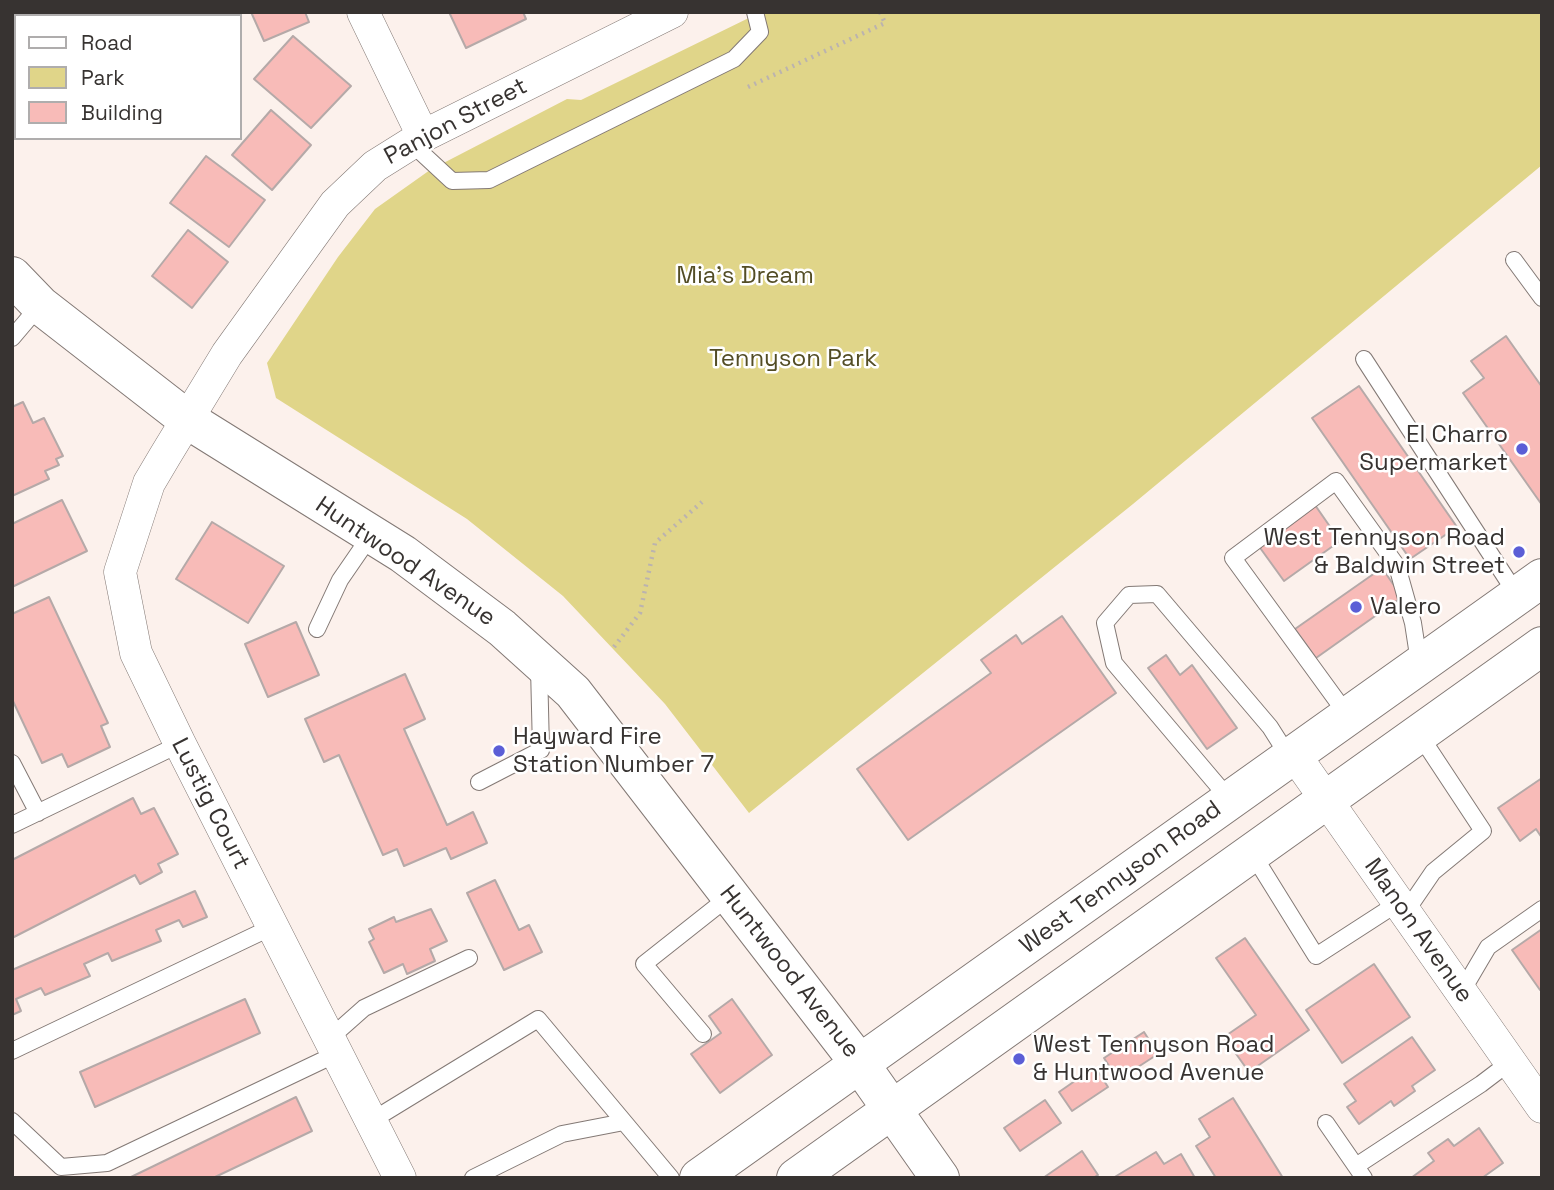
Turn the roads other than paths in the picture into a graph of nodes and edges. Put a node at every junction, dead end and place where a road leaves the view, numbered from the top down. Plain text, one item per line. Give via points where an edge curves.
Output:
1 (363, 12) edge
2 (672, 12) edge
3 (755, 12) edge
4 (417, 139) junction
5 (1514, 260) dead end
6 (12, 276) edge
7 (1542, 298) edge
8 (40, 304) junction
9 (12, 338) edge
10 (1364, 359) dead end
11 (188, 420) junction
12 (371, 535) junction
13 (1529, 586) edge
14 (317, 629) dead end
15 (1542, 646) edge
16 (538, 661) junction
17 (1420, 665) junction
18 (1348, 716) junction
19 (1419, 734) junction
20 (180, 744) junction
21 (1291, 756) junction
22 (12, 763) edge
23 (479, 782) dead end
24 (1230, 800) junction
25 (1326, 800) junction
26 (38, 813) junction
27 (12, 825) edge
28 (1252, 853) junction
29 (730, 896) junction
30 (1402, 908) junction
31 (1542, 909) edge
32 (272, 927) junction
33 (470, 958) dead end
34 (1461, 993) junction
35 (703, 1034) dead end
36 (333, 1046) junction
37 (12, 1051) edge
38 (1510, 1062) junction
39 (860, 1064) junction
40 (1542, 1107) edge
41 (892, 1109) junction
42 (12, 1121) edge
43 (371, 1121) junction
44 (624, 1122) junction
45 (1326, 1123) dead end
46 (1360, 1172) edge
47 (395, 1177) edge
48 (473, 1178) edge
49 (671, 1178) edge
50 (699, 1178) edge
51 (796, 1178) edge
52 (940, 1178) edge

1 - 4 street
2 - 4 street, Panjon Street
3 - 4 lane via 760,32 734,59 489,180 452,181
4 - 11 street, Panjon Street via 375,166 335,204 226,354
5 - 7 lane
6 - 8 main road, Huntwood Avenue
8 - 9 lane
8 - 11 main road, Huntwood Avenue
10 - 13 lane
11 - 12 main road, Huntwood Avenue
11 - 20 street, Lustig Court via 149,483 120,572 136,653
12 - 14 lane via 340,580
12 - 16 main road, Huntwood Avenue via 502,628
13 - 17 main road, West Tennyson Road
15 - 19 main road
16 - 23 lane via 541,751
16 - 29 main road, Huntwood Avenue via 573,692
17 - 18 main road, West Tennyson Road
17 - 18 lane via 1397,566 1336,481 1233,558
18 - 21 main road, West Tennyson Road
19 - 25 main road
19 - 30 lane via 1483,831 1433,872
20 - 26 lane
20 - 32 street, Lustig Court
21 - 24 main road, West Tennyson Road
21 - 24 lane via 1157,594 1129,595 1105,623 1114,663
21 - 25 street, Manon Avenue
22 - 26 lane
24 - 39 main road, West Tennyson Road
25 - 28 main road
25 - 30 street, Manon Avenue
26 - 27 lane
28 - 30 lane via 1316,956
28 - 41 main road
29 - 35 lane via 645,964
29 - 39 main road, Huntwood Avenue
30 - 34 street, Manon Avenue
31 - 34 lane via 1488,947
32 - 36 street, Lustig Court
32 - 37 lane
33 - 36 lane via 365,1008
34 - 38 street, Manon Avenue
36 - 42 lane via 107,1163 61,1167
36 - 43 street, Lustig Court
38 - 40 street, Manon Avenue
38 - 46 lane
39 - 41 main road, Huntwood Avenue
39 - 50 main road, West Tennyson Road
41 - 51 main road
41 - 52 main road, Huntwood Avenue
43 - 44 lane via 538,1019
43 - 47 street, Lustig Court
44 - 48 lane via 562,1134
44 - 49 lane
45 - 46 lane

